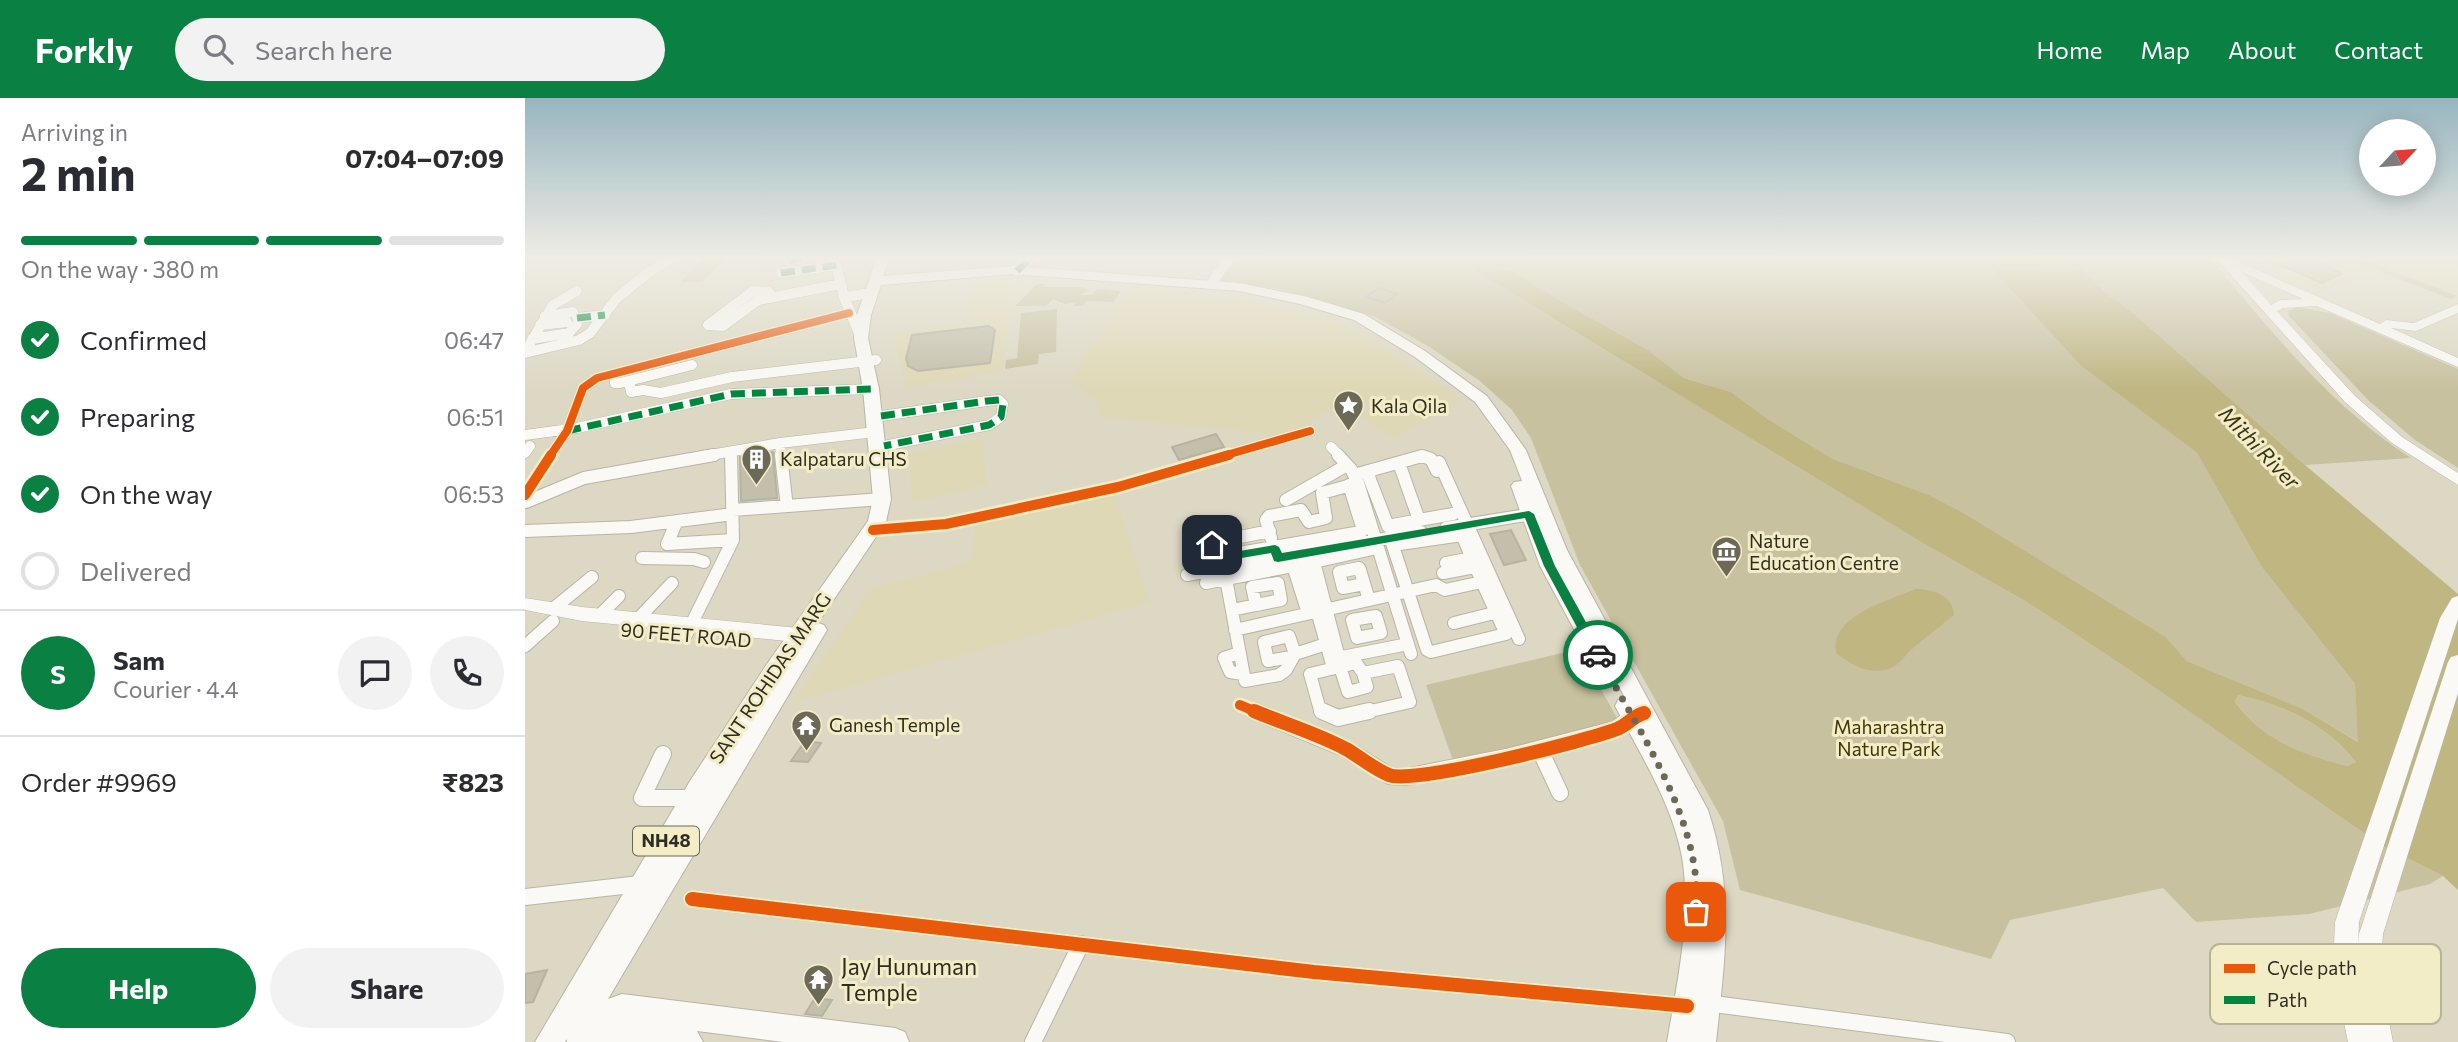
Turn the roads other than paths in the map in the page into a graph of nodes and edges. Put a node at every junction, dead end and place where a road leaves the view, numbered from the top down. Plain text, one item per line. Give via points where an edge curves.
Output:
1 (564, 301) edge
2 (615, 301) edge
3 (739, 301) edge
4 (759, 301) edge
5 (761, 301) edge
6 (845, 301) edge
7 (872, 301) edge
8 (874, 301) edge
9 (1271, 301) edge
10 (1306, 301) edge
11 (2264, 301) edge
12 (2269, 301) edge
13 (2315, 301) edge
14 (2332, 301) edge
15 (2324, 305) junction
16 (2458, 307) edge
17 (2275, 308) junction
18 (759, 313) dead end
19 (849, 313) junction
20 (605, 315) junction
21 (574, 319) junction
22 (542, 321) junction
23 (2376, 327) junction
24 (2416, 327) junction
25 (861, 338) junction
26 (533, 339) junction
27 (2430, 343) junction
28 (525, 352) edge
29 (2458, 356) edge
30 (871, 361) junction
31 (2458, 363) edge
32 (692, 365) dead end
33 (614, 376) dead end
34 (629, 381) junction
35 (873, 386) junction
36 (568, 431) junction
37 (1310, 431) dead end
38 (780, 443) junction
39 (527, 445) edge
40 (881, 445) junction
41 (1331, 447) dead end
42 (731, 453) junction
43 (1439, 462) dead end
44 (1399, 463) junction
45 (1367, 471) junction
46 (2458, 472) edge
47 (1352, 477) junction
48 (2458, 481) edge
49 (525, 496) edge
50 (786, 499) dead end
51 (882, 499) junction
52 (1286, 500) dead end
53 (733, 512) junction
54 (1536, 513) junction
55 (1419, 520) junction
56 (677, 521) junction
57 (1460, 522) junction
58 (878, 530) junction
59 (525, 531) edge
60 (1270, 531) junction
61 (1391, 541) junction
62 (731, 544) junction
63 (1376, 544) junction
64 (1276, 554) junction
65 (1301, 554) junction
66 (642, 558) dead end
67 (1476, 560) junction
68 (1445, 568) dead end
69 (1225, 573) junction
70 (1307, 573) junction
71 (1187, 575) dead end
72 (592, 577) dead end
73 (1482, 582) junction
74 (1206, 583) dead end
75 (674, 584) dead end
76 (1364, 584) dead end
77 (1407, 591) junction
78 (1392, 594) junction
79 (619, 596) dead end
80 (1362, 601) junction
81 (2458, 602) edge
82 (1255, 606) dead end
83 (527, 609) edge
84 (1232, 610) junction
85 (1318, 610) junction
86 (1501, 611) junction
87 (571, 617) junction
88 (639, 620) junction
89 (1454, 623) dead end
90 (690, 624) junction
91 (1235, 630) junction
92 (1366, 637) dead end
93 (801, 639) junction
94 (1519, 639) dead end
95 (1326, 644) junction
96 (525, 646) edge
97 (2458, 662) edge
98 (1336, 663) junction
99 (1363, 673) junction
100 (1240, 705) dead end
101 (1637, 714) junction
102 (1540, 750) junction
103 (663, 754) dead end
104 (1560, 793) dead end
105 (693, 808) junction
106 (640, 884) junction
107 (525, 897) edge
108 (692, 899) dead end
109 (1081, 944) junction
110 (2346, 944) edge
111 (2370, 944) edge
112 (1697, 1004) junction
113 (2357, 1024) edge
114 (2377, 1024) edge
115 (580, 1035) edge
116 (548, 1041) edge
117 (689, 1042) edge
118 (895, 1042) edge
119 (1033, 1042) edge
120 (1681, 1042) edge
121 (1702, 1042) edge
122 (2007, 1042) edge
123 (2361, 1042) edge
124 (2380, 1042) edge

1 - 22 street via 552,306
2 - 20 street
3 - 4 street via 708,326 723,326
5 - 18 street
6 - 19 street
7 - 25 main road, SANT ROHIDAS MARG
8 - 30 main road, SANT ROHIDAS MARG via 869,323
9 - 54 main road via 1362,329 1470,400 1508,453
10 - 54 main road via 1359,317 1471,390 1499,420 1518,450
11 - 48 main road via 2357,406
12 - 17 main road
13 - 15 main road
14 - 24 main road via 2396,327
15 - 17 main road via 2301,302
15 - 23 main road
16 - 24 main road
17 - 46 main road via 2381,418
19 - 25 street
19 - 36 street via 597,378 583,388
20 - 21 street
20 - 28 street via 579,340
21 - 22 street
21 - 26 street via 569,333
22 - 26 street
23 - 27 main road
23 - 31 main road
24 - 27 main road via 2415,332
25 - 30 main road, SANT ROHIDAS MARG
26 - 28 street
27 - 29 main road
30 - 34 street via 732,377 655,393 629,391
30 - 35 main road, SANT ROHIDAS MARG
32 - 34 street
33 - 34 street via 615,383
35 - 36 street via 847,393 733,394
35 - 40 main road, SANT ROHIDAS MARG
36 - 39 street
36 - 49 street
37 - 58 street via 1118,487 946,524
38 - 40 street
38 - 42 street
38 - 50 street
40 - 40 street via 942,406 999,400 1003,404 1001,418 989,425
40 - 51 main road, SANT ROHIDAS MARG
40 - 58 main road, SANT ROHIDAS MARG via 890,493
41 - 47 street
42 - 49 street via 584,478
42 - 53 street
43 - 57 street
44 - 45 street
44 - 55 street
44 - 57 street via 1422,456 1431,459
45 - 47 street
45 - 55 street via 1388,526
47 - 52 street
47 - 60 street via 1322,493 1326,518 1309,522 1301,510 1269,516
47 - 63 street
47 - 64 street via 1362,532
51 - 53 street
51 - 58 main road, SANT ROHIDAS MARG
53 - 56 street
53 - 62 street
54 - 57 street
54 - 101 main road via 1550,566
55 - 57 street
56 - 59 street
56 - 62 street via 667,544
57 - 61 street
57 - 67 street
58 - 93 main road, SANT ROHIDAS MARG
60 - 64 street
60 - 64 street via 1212,545 1220,558
61 - 63 street
61 - 67 street via 1459,534
61 - 77 street
62 - 66 street via 705,548 699,561
62 - 90 street
63 - 65 street
63 - 70 street via 1316,560
63 - 78 street
64 - 65 street
64 - 69 street
65 - 70 street
67 - 68 street
67 - 73 street
67 - 86 street
69 - 70 street via 1293,566
69 - 71 street
69 - 74 street
69 - 84 street
70 - 85 street
72 - 87 street
73 - 77 street via 1445,590 1436,585
73 - 86 street
75 - 88 street
76 - 80 street
77 - 78 street
77 - 86 street via 1431,652 1505,635
78 - 80 street
78 - 98 street via 1409,649
79 - 87 street
80 - 85 street
80 - 92 street via 1361,618 1375,615 1381,634
81 - 110 main road via 2347,922
82 - 84 street
83 - 87 main road, 90 FEET ROAD
84 - 91 street
85 - 91 street
85 - 95 street
85 - 98 street
86 - 89 street
86 - 94 street
87 - 88 main road, 90 FEET ROAD
87 - 90 main road, 90 FEET ROAD
87 - 96 street
88 - 90 main road, 90 FEET ROAD
90 - 93 main road, 90 FEET ROAD
91 - 95 street via 1239,653 1224,659 1230,671 1243,674 1249,682 1279,675 1293,655
93 - 105 main road, SANT ROHIDAS MARG / NH48
95 - 98 street
97 - 111 main road
98 - 99 street via 1358,663
98 - 99 street via 1348,692 1367,687
98 - 99 street via 1310,677 1318,708 1334,718 1410,702 1398,666
100 - 102 street via 1346,749 1389,776 1422,774
101 - 102 street via 1622,728
101 - 112 main road via 1694,857
102 - 104 street
103 - 105 street via 642,798
105 - 106 main road, SANT ROHIDAS MARG / NH48
105 - 115 main road, SANT ROHIDAS MARG
106 - 107 street
106 - 116 main road, SANT ROHIDAS MARG / NH48
108 - 109 street
109 - 112 street via 1314,972
109 - 119 street
112 - 120 main road
112 - 121 main road
112 - 122 street
113 - 123 main road
114 - 124 main road
115 - 116 main road, NH48
115 - 117 main road, NH48
115 - 118 main road, NH48 via 622,1008

